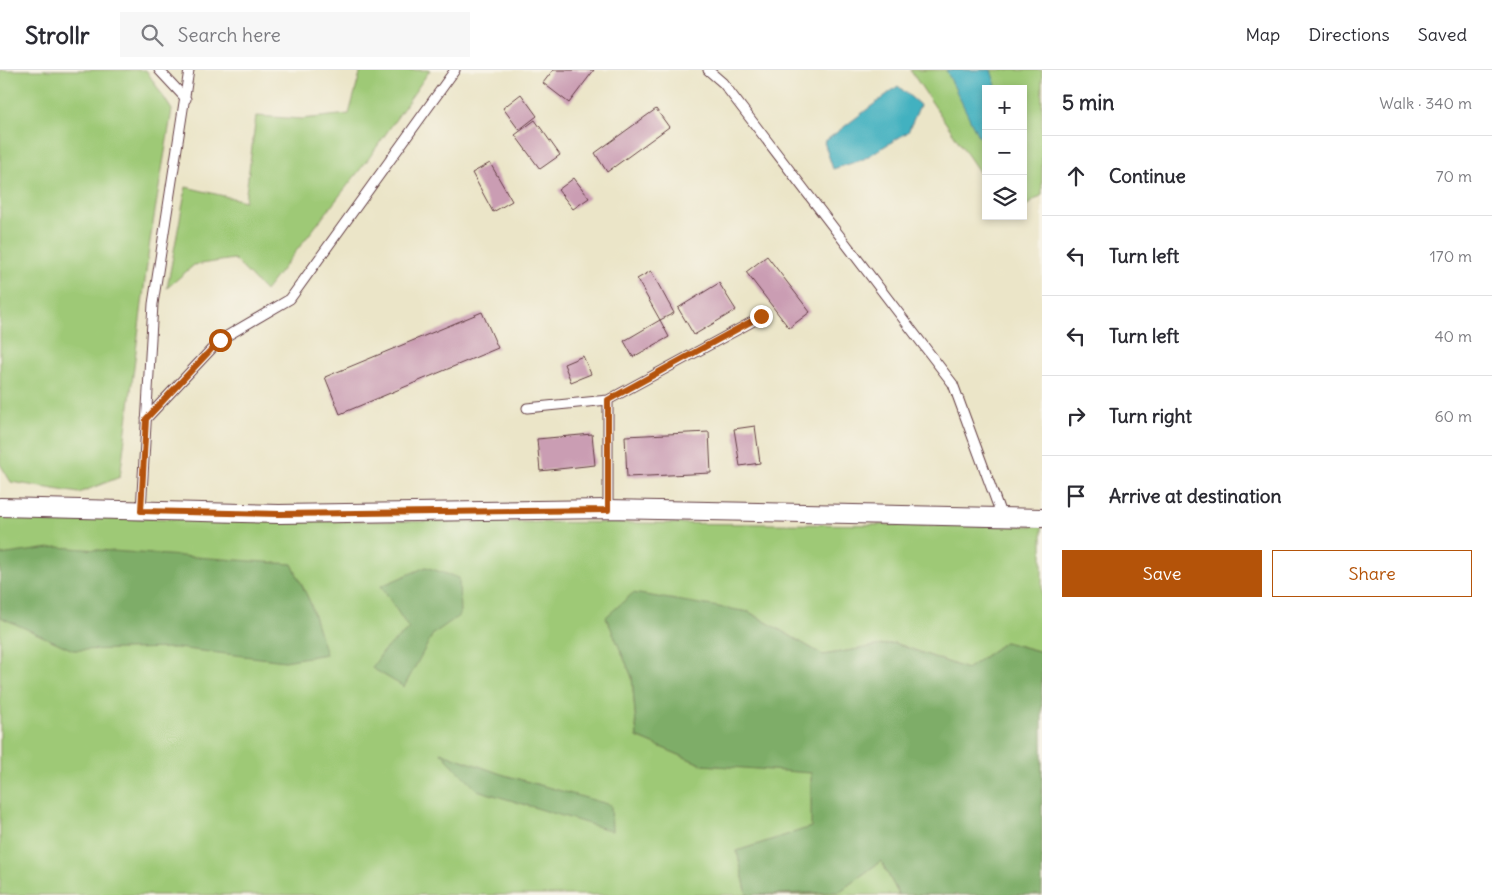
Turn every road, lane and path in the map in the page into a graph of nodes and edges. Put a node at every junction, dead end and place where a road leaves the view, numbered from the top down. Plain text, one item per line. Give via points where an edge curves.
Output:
1 (159, 70) edge
2 (189, 70) edge
3 (455, 70) edge
4 (708, 70) edge
5 (186, 98) junction
6 (761, 316) dead end
7 (608, 400) junction
8 (528, 408) dead end
9 (146, 419) junction
10 (0, 507) edge
11 (608, 510) junction
12 (141, 511) junction
13 (1002, 517) junction
14 (1042, 518) edge

1 - 5 lane
2 - 5 lane
3 - 9 lane via 290,299 220,340
4 - 13 lane via 723,83 953,384
5 - 9 lane via 152,304
6 - 7 lane
7 - 8 lane
7 - 11 lane
9 - 12 lane
10 - 12 street
11 - 12 street via 279,514
11 - 13 street
13 - 14 street

